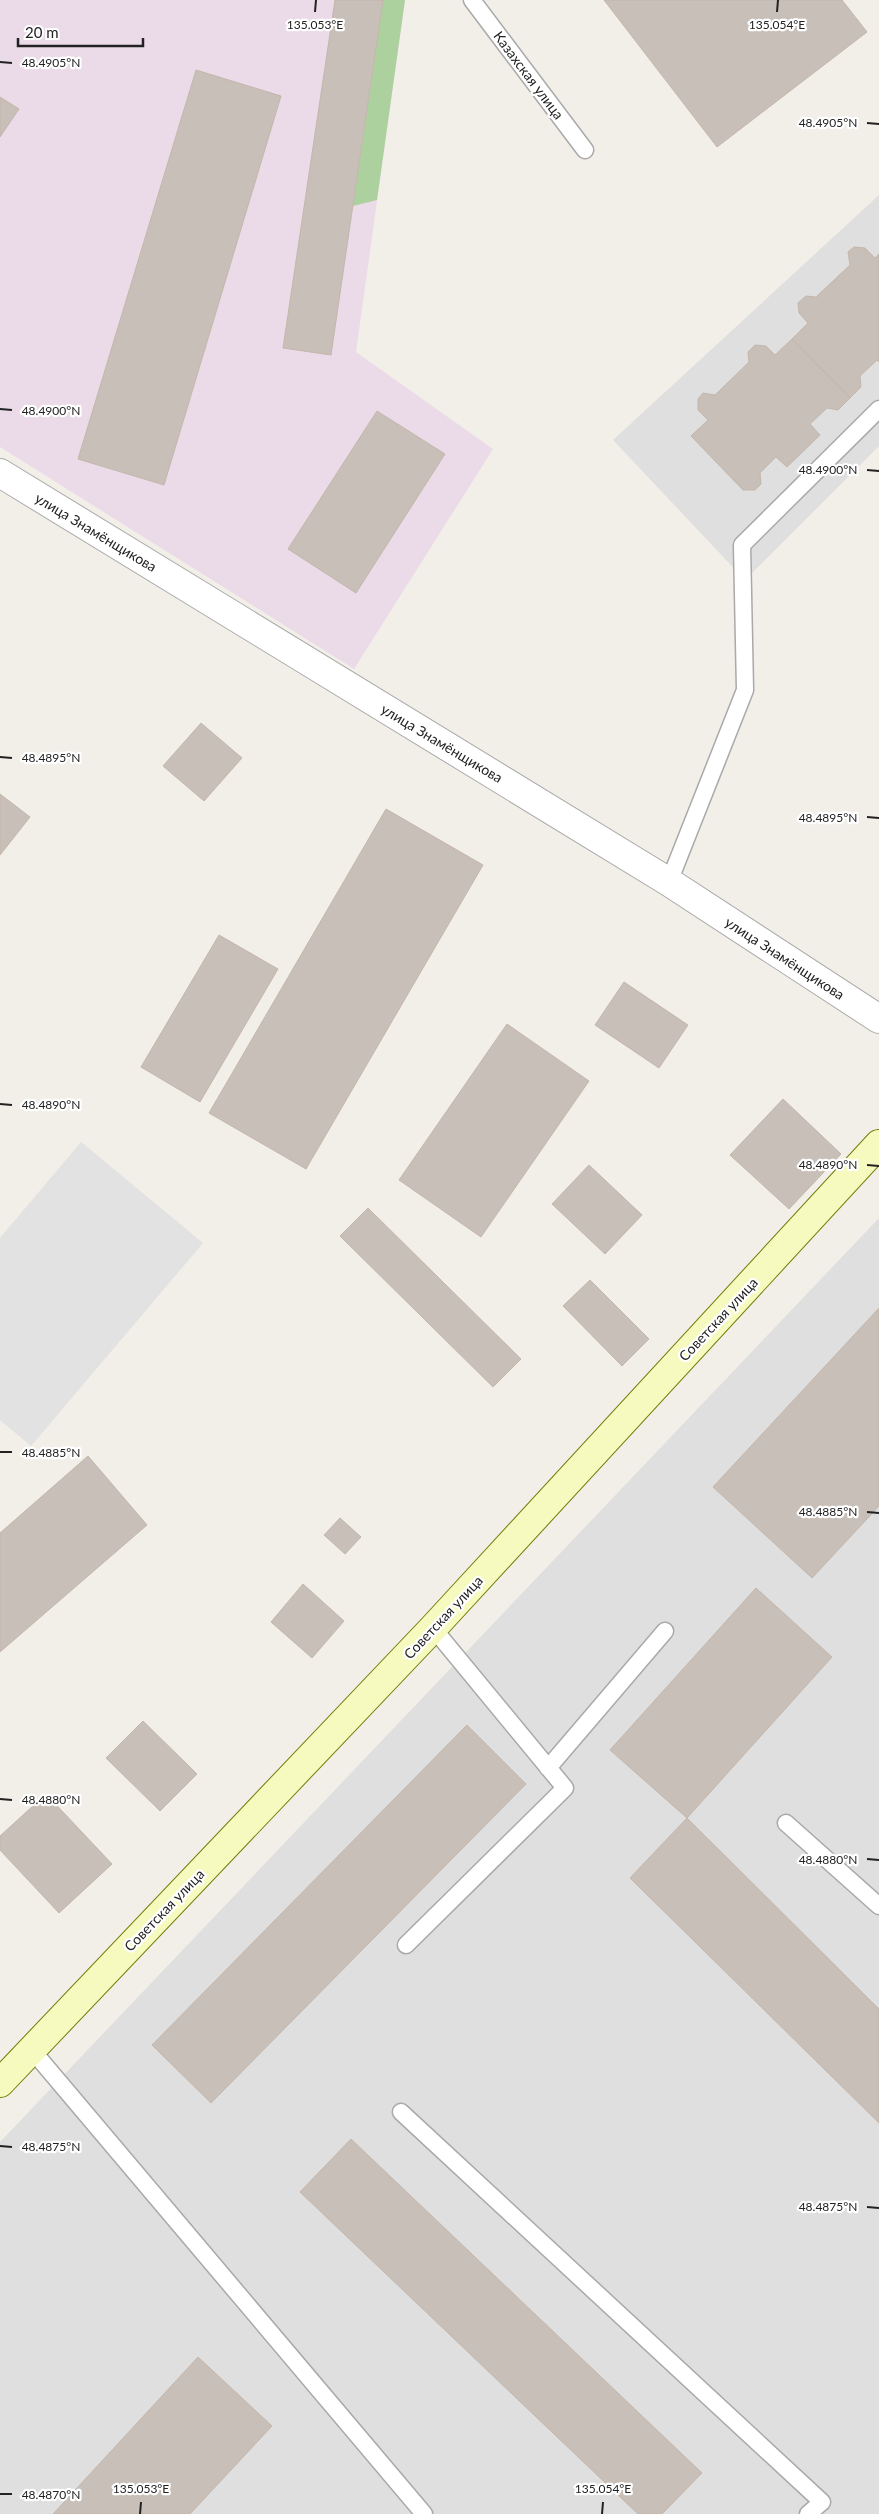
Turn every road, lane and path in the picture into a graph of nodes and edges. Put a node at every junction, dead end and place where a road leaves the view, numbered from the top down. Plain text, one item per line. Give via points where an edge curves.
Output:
1 (472, 0) edge
2 (585, 150) dead end
3 (879, 409) edge
4 (0, 474) edge
5 (669, 882) junction
6 (879, 1020) edge
7 (879, 1144) edge
8 (433, 1628) junction
9 (665, 1631) dead end
10 (548, 1768) junction
11 (786, 1822) dead end
12 (879, 1906) edge
13 (406, 1945) dead end
14 (32, 2050) junction
15 (0, 2083) edge
16 (401, 2112) dead end
17 (424, 2514) edge
18 (808, 2514) edge

1 - 2 lane, Казахская улица
3 - 5 lane via 742,545 745,690
4 - 5 street, улица Знамёнщикова
5 - 6 street, улица Знамёнщикова
7 - 8 street, Советская улица
8 - 10 lane
8 - 14 street, Советская улица
9 - 10 lane
10 - 13 lane via 565,1788
11 - 12 lane
14 - 15 street, Советская улица
14 - 17 lane
16 - 18 lane via 822,2502

